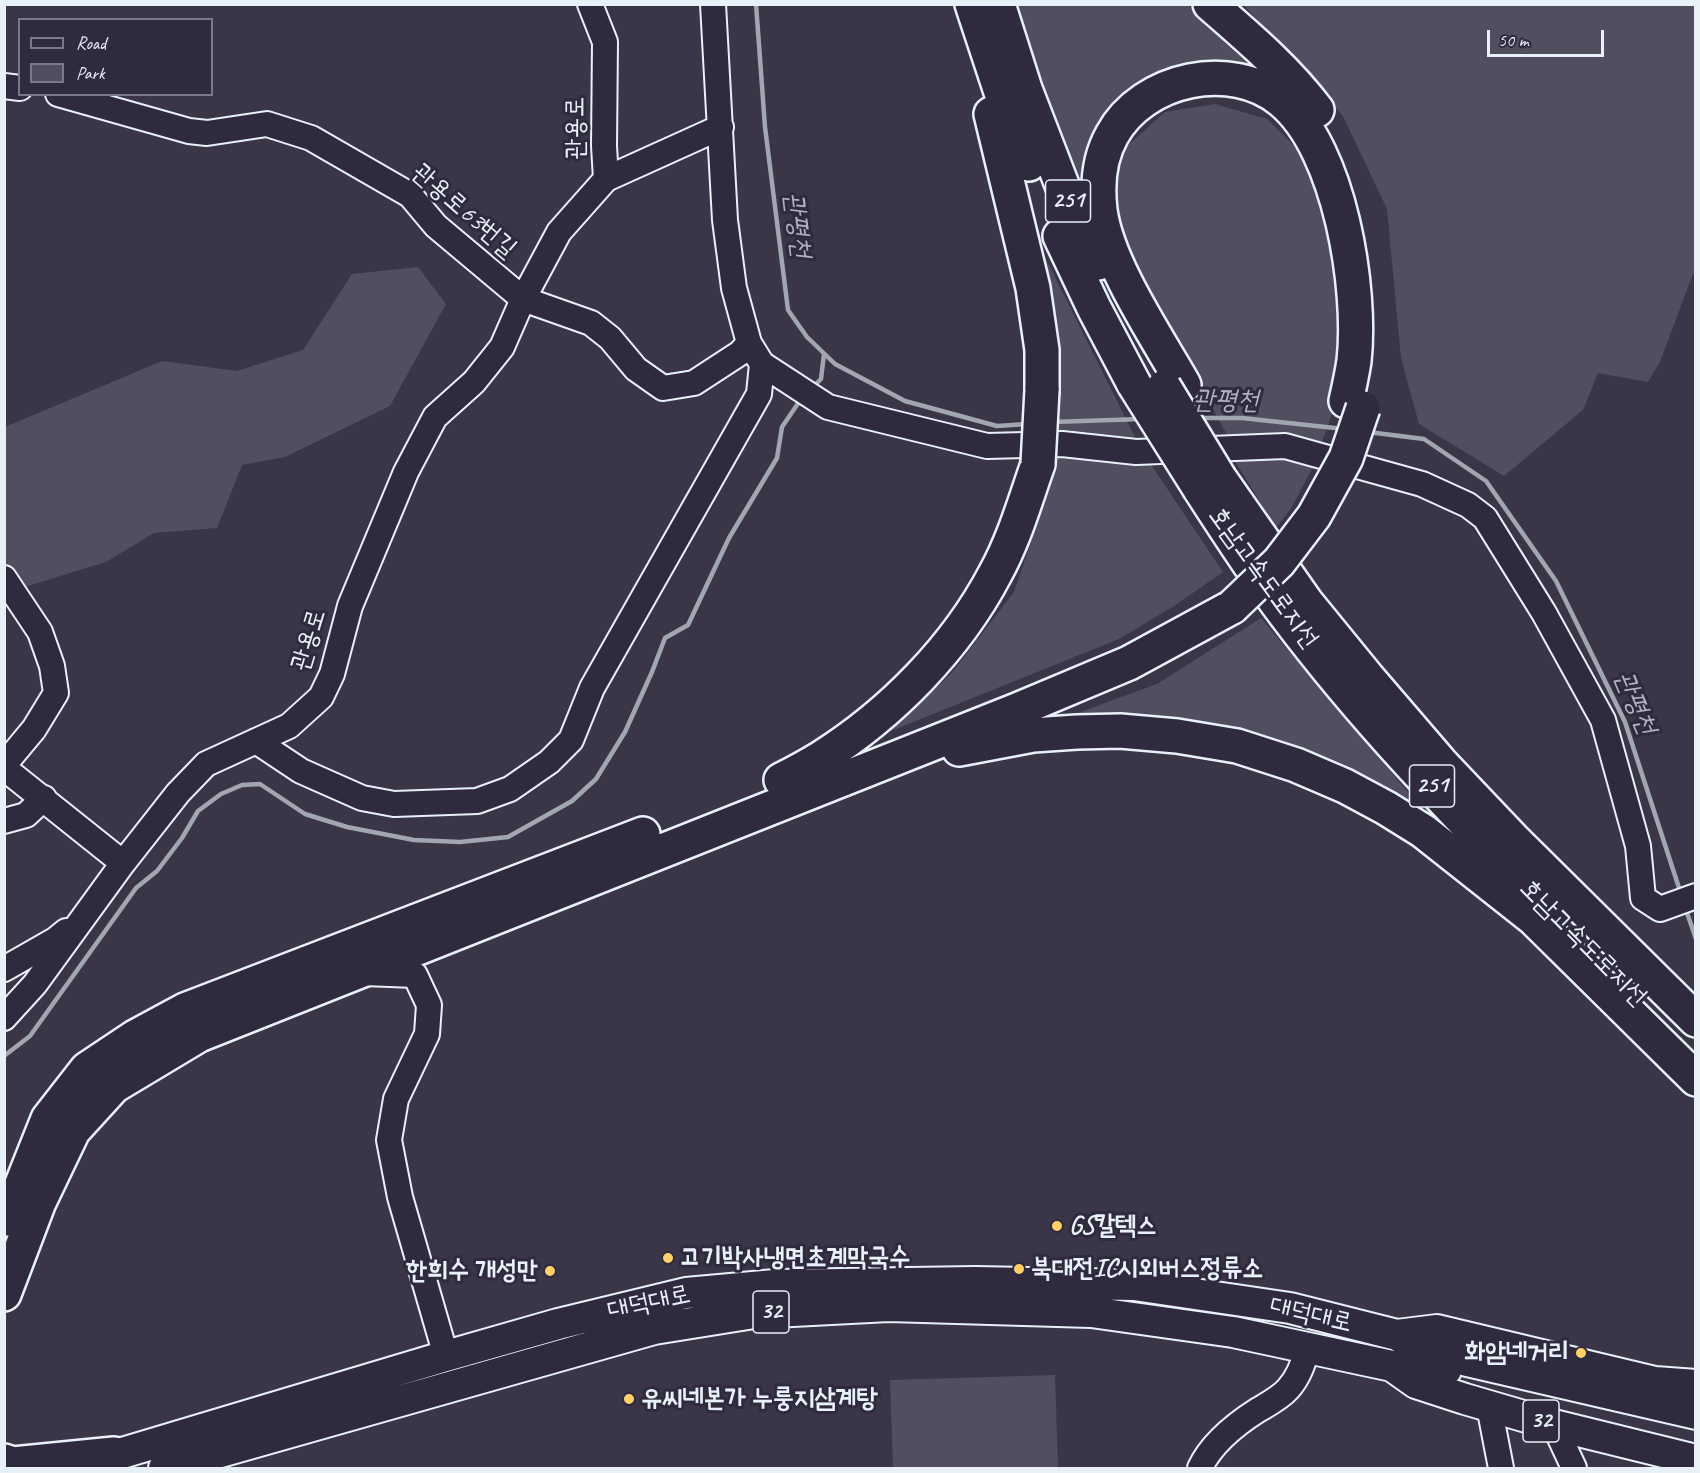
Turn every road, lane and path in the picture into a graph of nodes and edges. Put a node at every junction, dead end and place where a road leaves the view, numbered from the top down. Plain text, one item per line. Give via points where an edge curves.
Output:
1 (590, 4) edge
2 (713, 4) edge
3 (965, 4) edge
4 (972, 4) edge
5 (998, 4) edge
6 (1210, 4) edge
7 (65, 96) edge
8 (721, 127) junction
9 (606, 179) junction
10 (523, 298) junction
11 (749, 343) junction
12 (767, 368) junction
13 (1161, 385) junction
14 (1355, 405) junction
15 (1219, 480) junction
16 (4, 578) edge
17 (1225, 599) junction
18 (256, 741) junction
19 (4, 766) edge
20 (855, 774) junction
21 (781, 780) junction
22 (44, 798) junction
23 (4, 821) edge
24 (123, 863) junction
25 (1694, 896) edge
26 (91, 910) junction
27 (11, 966) edge
28 (358, 972) junction
29 (35, 984) junction
30 (4, 1018) edge
31 (1695, 1020) edge
32 (1695, 1057) edge
33 (1695, 1079) edge
34 (4, 1227) edge
35 (4, 1294) edge
36 (1396, 1335) junction
37 (1308, 1348) junction
38 (446, 1356) junction
39 (1392, 1366) junction
40 (1695, 1385) edge
41 (1490, 1406) junction
42 (1695, 1414) edge
43 (1554, 1425) junction
44 (1695, 1434) edge
45 (114, 1454) junction
46 (1695, 1460) edge
47 (4, 1461) edge
48 (63, 1468) edge
49 (164, 1468) edge
50 (1200, 1468) edge
51 (1501, 1468) edge
52 (1574, 1468) edge

1 - 9 street, 관용로 via 605,42
2 - 8 street
3 - 21 highway, bridge via 1033,288 1042,350 1038,464 996,573 956,636 877,717 821,758
4 - 13 highway, 호남고속도로지선 / 251 via 1004,101 1094,308
5 - 13 highway, 호남고속도로지선 / 251 via 1025,89 1067,198
6 - 14 highway via 1301,88 1326,122 1348,168 1365,227 1375,297 1372,364
7 - 10 street, 관용로63번길 via 189,131 207,134 267,124 311,138 410,195 436,226
8 - 9 street
8 - 11 street via 725,220 734,288
9 - 10 street, 관용로 via 559,232
10 - 11 street via 591,323 610,338 636,369 663,388 694,383
10 - 18 street, 관용로 via 502,347 474,382 435,417 406,472 350,606 332,674 321,697 289,726
11 - 12 street
12 - 18 street via 759,394 592,688 571,740 549,762 510,789 477,801 394,804 362,798 301,771
12 - 25 street via 828,407 987,446 1062,444 1136,452 1285,446 1422,484 1468,505 1485,518 1544,613 1603,720 1638,846 1643,898 1660,909
13 - 14 highway via 1134,297 1104,232 1098,188 1100,167 1112,134 1138,104 1187,81 1231,78 1251,83 1283,101 1306,128 1328,174 1345,229 1354,297
13 - 15 highway
13 - 15 highway, 호남고속도로지선 / 251, bridge
14 - 17 highway, bridge via 1346,458 1314,516 1279,562
15 - 31 highway, 호남고속도로지선 / 251 via 1256,504 1326,609 1336,640 1441,763
15 - 32 highway, 호남고속도로지선 / 251 via 1284,613 1345,689 1498,858
16 - 19 street via 40,632 56,693
17 - 20 highway via 1129,663
17 - 21 highway via 1123,646
18 - 24 street, 관용로 via 206,764
19 - 22 street
20 - 28 highway
20 - 33 highway via 1033,735 1119,731 1237,746 1296,765 1345,786 1423,831 1533,918
21 - 34 highway via 185,1010 135,1037 87,1070 48,1119
22 - 23 street via 26,815
22 - 24 street
24 - 26 street, 관용로
26 - 27 street via 55,940
26 - 29 street, 관용로
27 - 29 street
28 - 35 highway via 199,1035 114,1086 73,1131 39,1202
28 - 38 street via 415,975 429,1005 427,1034 396,1099 389,1140 400,1197
29 - 30 street, 관용로
36 - 38 main road, 대덕대로 / 32 via 1290,1308 1134,1285 848,1283 686,1293
36 - 40 main road, 대덕대로 / 32 via 1437,1330 1655,1382
36 - 42 main road, 대덕대로 via 1428,1352
37 - 39 main road, 대덕대로 / 32
37 - 49 main road, 대덕대로 / 32 via 1233,1332 1091,1312 889,1306 754,1313 654,1329
37 - 50 street via 1297,1378 1286,1391 1229,1433 1211,1450
38 - 45 main road, 대덕대로 / 32
39 - 41 main road, 대덕대로 / 32 via 1416,1383
39 - 44 main road, 대덕대로 via 1420,1363
41 - 43 main road, 대덕대로 / 32
41 - 51 street
43 - 46 main road, 대덕대로 / 32
43 - 52 street
45 - 47 highway via 14,1464
45 - 48 main road, 대덕대로 / 32

